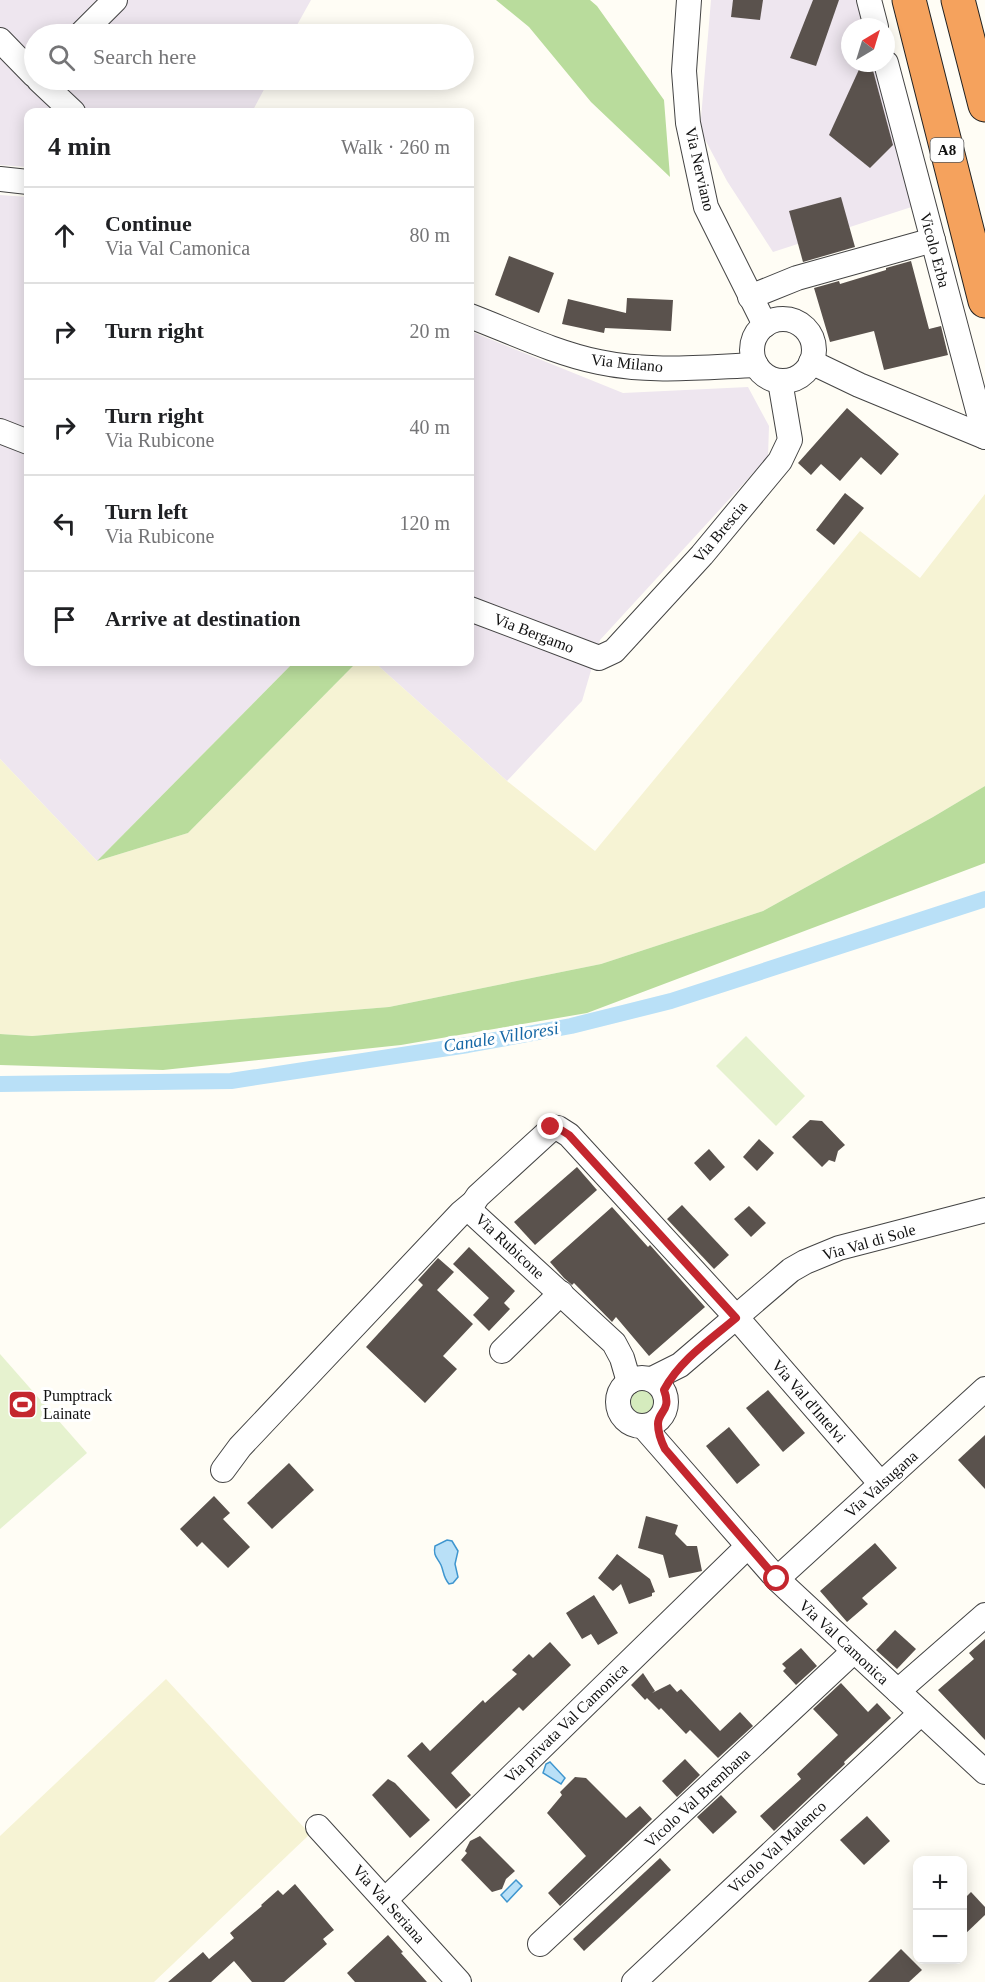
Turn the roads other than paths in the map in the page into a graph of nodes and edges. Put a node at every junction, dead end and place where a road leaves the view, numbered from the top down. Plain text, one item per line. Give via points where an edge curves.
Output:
1 (115, 0) edge
2 (688, 0) edge
3 (869, 0) edge
4 (909, 0) edge
5 (958, 0) edge
6 (874, 18) edge
7 (91, 24) edge
8 (0, 40) edge
9 (24, 65) edge
10 (888, 72) edge
11 (50, 90) edge
12 (985, 105) edge
13 (69, 108) edge
14 (0, 180) edge
15 (24, 182) edge
16 (933, 240) junction
17 (750, 297) junction
18 (985, 301) edge
19 (474, 318) edge
20 (765, 325) junction
21 (811, 362) junction
22 (756, 365) junction
23 (780, 381) junction
24 (0, 431) edge
25 (985, 437) edge
26 (24, 440) edge
27 (474, 611) edge
28 (600, 658) joint
29 (476, 1200) junction
30 (985, 1210) edge
31 (561, 1293) junction
32 (736, 1318) junction
33 (502, 1350) dead end
34 (647, 1382) junction
35 (985, 1389) edge
36 (650, 1423) junction
37 (223, 1470) dead end
38 (881, 1484) junction
39 (748, 1546) junction
40 (777, 1579) junction
41 (985, 1615) edge
42 (854, 1651) junction
43 (898, 1691) junction
44 (921, 1713) junction
45 (985, 1772) edge
46 (318, 1827) dead end
47 (386, 1900) junction
48 (540, 1944) dead end
49 (459, 1982) edge
50 (634, 1982) edge

1 - 7 street
2 - 17 street, Via Nerviano via 684,71 688,123 706,207
3 - 6 street
4 - 18 highway, A8
5 - 12 highway
8 - 9 street
10 - 16 street, Vicolo Erba
11 - 13 street
14 - 15 street
16 - 17 street via 797,278
16 - 25 street, Vicolo Erba
17 - 20 street, Via Nerviano
19 - 22 street, Via Milano via 600,363 654,368
20 - 21 street via 782,320 799,324 810,337
20 - 22 street via 754,339 752,357
21 - 23 street via 795,378
21 - 25 street
22 - 23 street via 770,379
23 - 28 street, Via Brescia via 790,440 780,461 702,555 614,651
24 - 26 street
27 - 28 street, Via Bergamo
29 - 31 street, Via Rubicone via 472,1209 476,1216
29 - 32 street via 551,1127 558,1128 569,1135
29 - 37 street via 248,1438
30 - 32 street, Via Val di Sole via 839,1248 805,1262
31 - 33 street
31 - 34 street, Via Rubicone via 614,1342 622,1358
32 - 34 street via 680,1365
32 - 38 street, Via Val d'Intelvi
34 - 36 street via 666,1396 665,1409
34 - 36 street via 620,1394 619,1409 629,1421
35 - 38 street, Via Valsugana
36 - 39 street, Via Val Camonica via 665,1449
38 - 40 street, Via Valsugana
39 - 40 street, Via Val Camonica
39 - 47 street, Via privata Val Camonica
40 - 42 street, Via Val Camonica
41 - 43 street
42 - 43 street, Via Val Camonica
42 - 48 street, Vicolo Val Brembana
43 - 44 street, Via Val Camonica
44 - 45 street, Via Val Camonica
44 - 50 street, Vicolo Val Malenco
46 - 47 street, Via Val Seriana
47 - 49 street, Via Val Seriana

